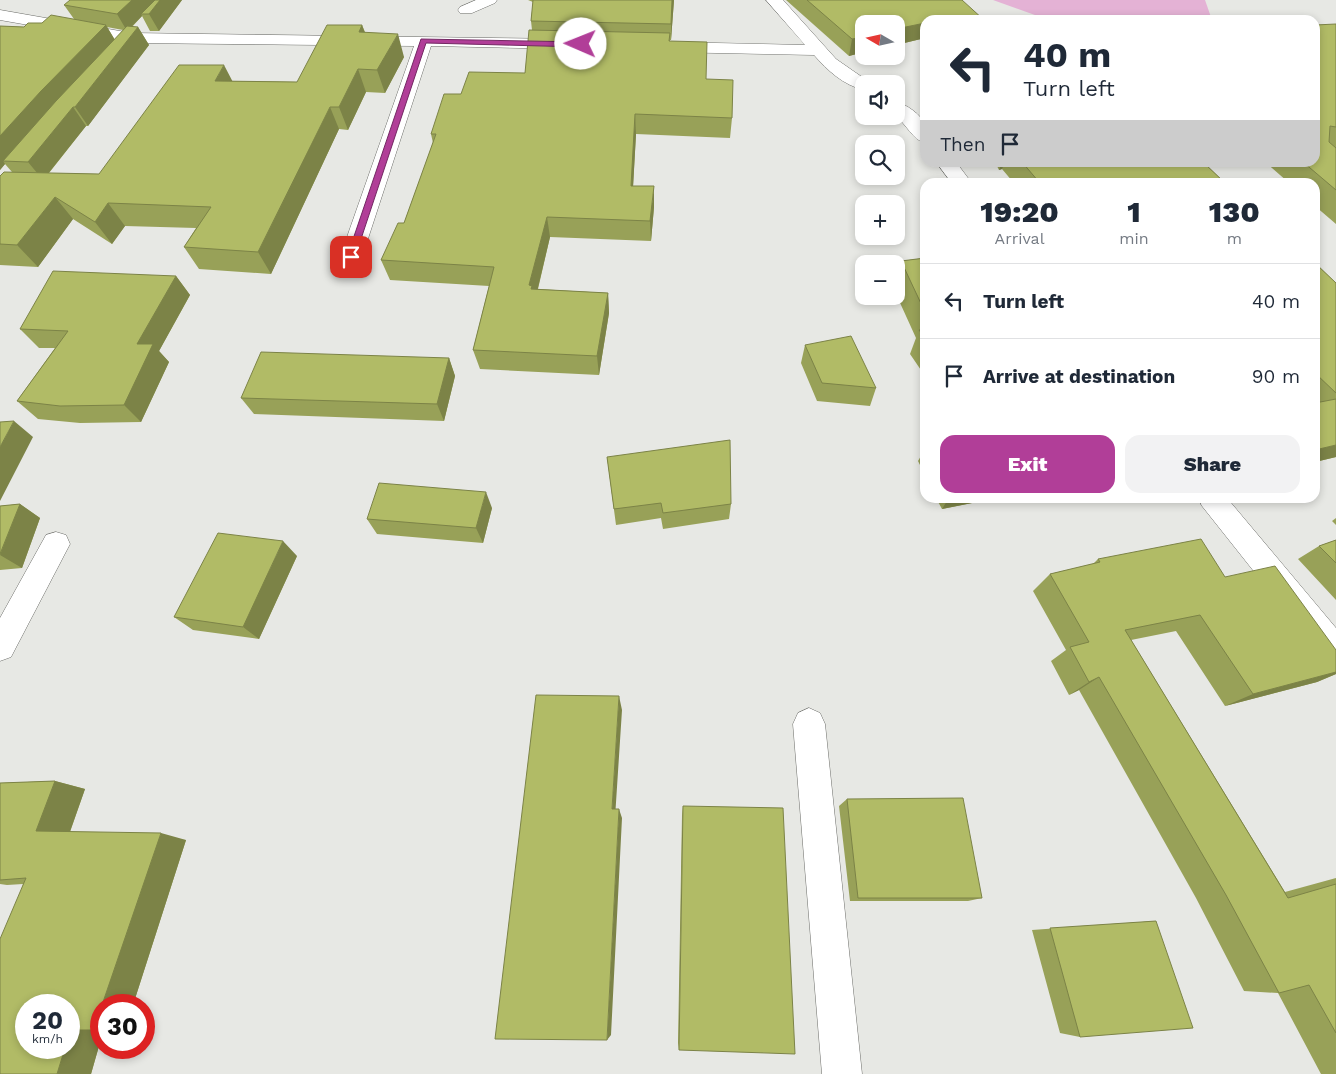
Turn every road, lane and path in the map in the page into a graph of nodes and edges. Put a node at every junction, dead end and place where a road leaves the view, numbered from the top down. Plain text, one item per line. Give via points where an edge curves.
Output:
1 (489, 0) edge
2 (774, 0) edge
3 (466, 10) dead end
4 (0, 15) edge
5 (144, 26) edge
6 (131, 38) junction
7 (424, 41) junction
8 (581, 44) edge
9 (650, 46) edge
10 (817, 50) junction
11 (118, 52) edge
12 (855, 80) edge
13 (905, 114) edge
14 (920, 131) edge
15 (949, 167) edge
16 (958, 178) edge
17 (351, 257) dead end
18 (1215, 503) edge
19 (56, 544) dead end
20 (0, 647) edge
21 (1336, 650) edge
22 (809, 724) dead end
23 (842, 1074) edge

1 - 3 street
2 - 10 street
4 - 6 street
5 - 6 street
6 - 7 street
6 - 11 street
7 - 8 street
7 - 17 street
9 - 10 street
10 - 12 street via 842,73
13 - 14 street
15 - 16 street
18 - 21 street
19 - 20 street
22 - 23 street

